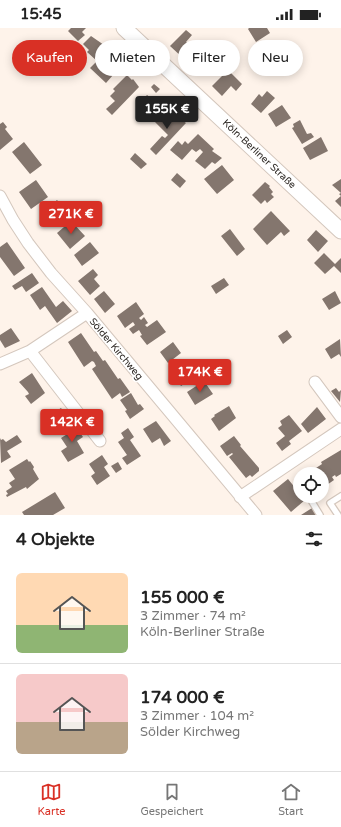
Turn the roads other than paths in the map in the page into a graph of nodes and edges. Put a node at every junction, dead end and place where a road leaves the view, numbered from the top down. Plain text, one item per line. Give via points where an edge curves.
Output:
1 (124, 28) edge
2 (0, 196) edge
3 (341, 231) edge
4 (87, 313) junction
5 (30, 351) junction
6 (0, 364) edge
7 (315, 382) dead end
8 (341, 417) edge
9 (341, 429) edge
10 (100, 441) dead end
11 (240, 496) junction
12 (341, 496) edge
13 (312, 503) edge
14 (256, 515) edge
15 (320, 515) edge
16 (338, 515) edge

1 - 3 main road, Köln-Berliner Straße
2 - 4 street, Sölder Kirchweg via 28,243
4 - 5 street
4 - 11 street, Sölder Kirchweg
5 - 6 street
5 - 10 street
7 - 8 street
9 - 11 street
11 - 14 street, Sölder Kirchweg
12 - 16 lane via 330,503
13 - 15 lane

